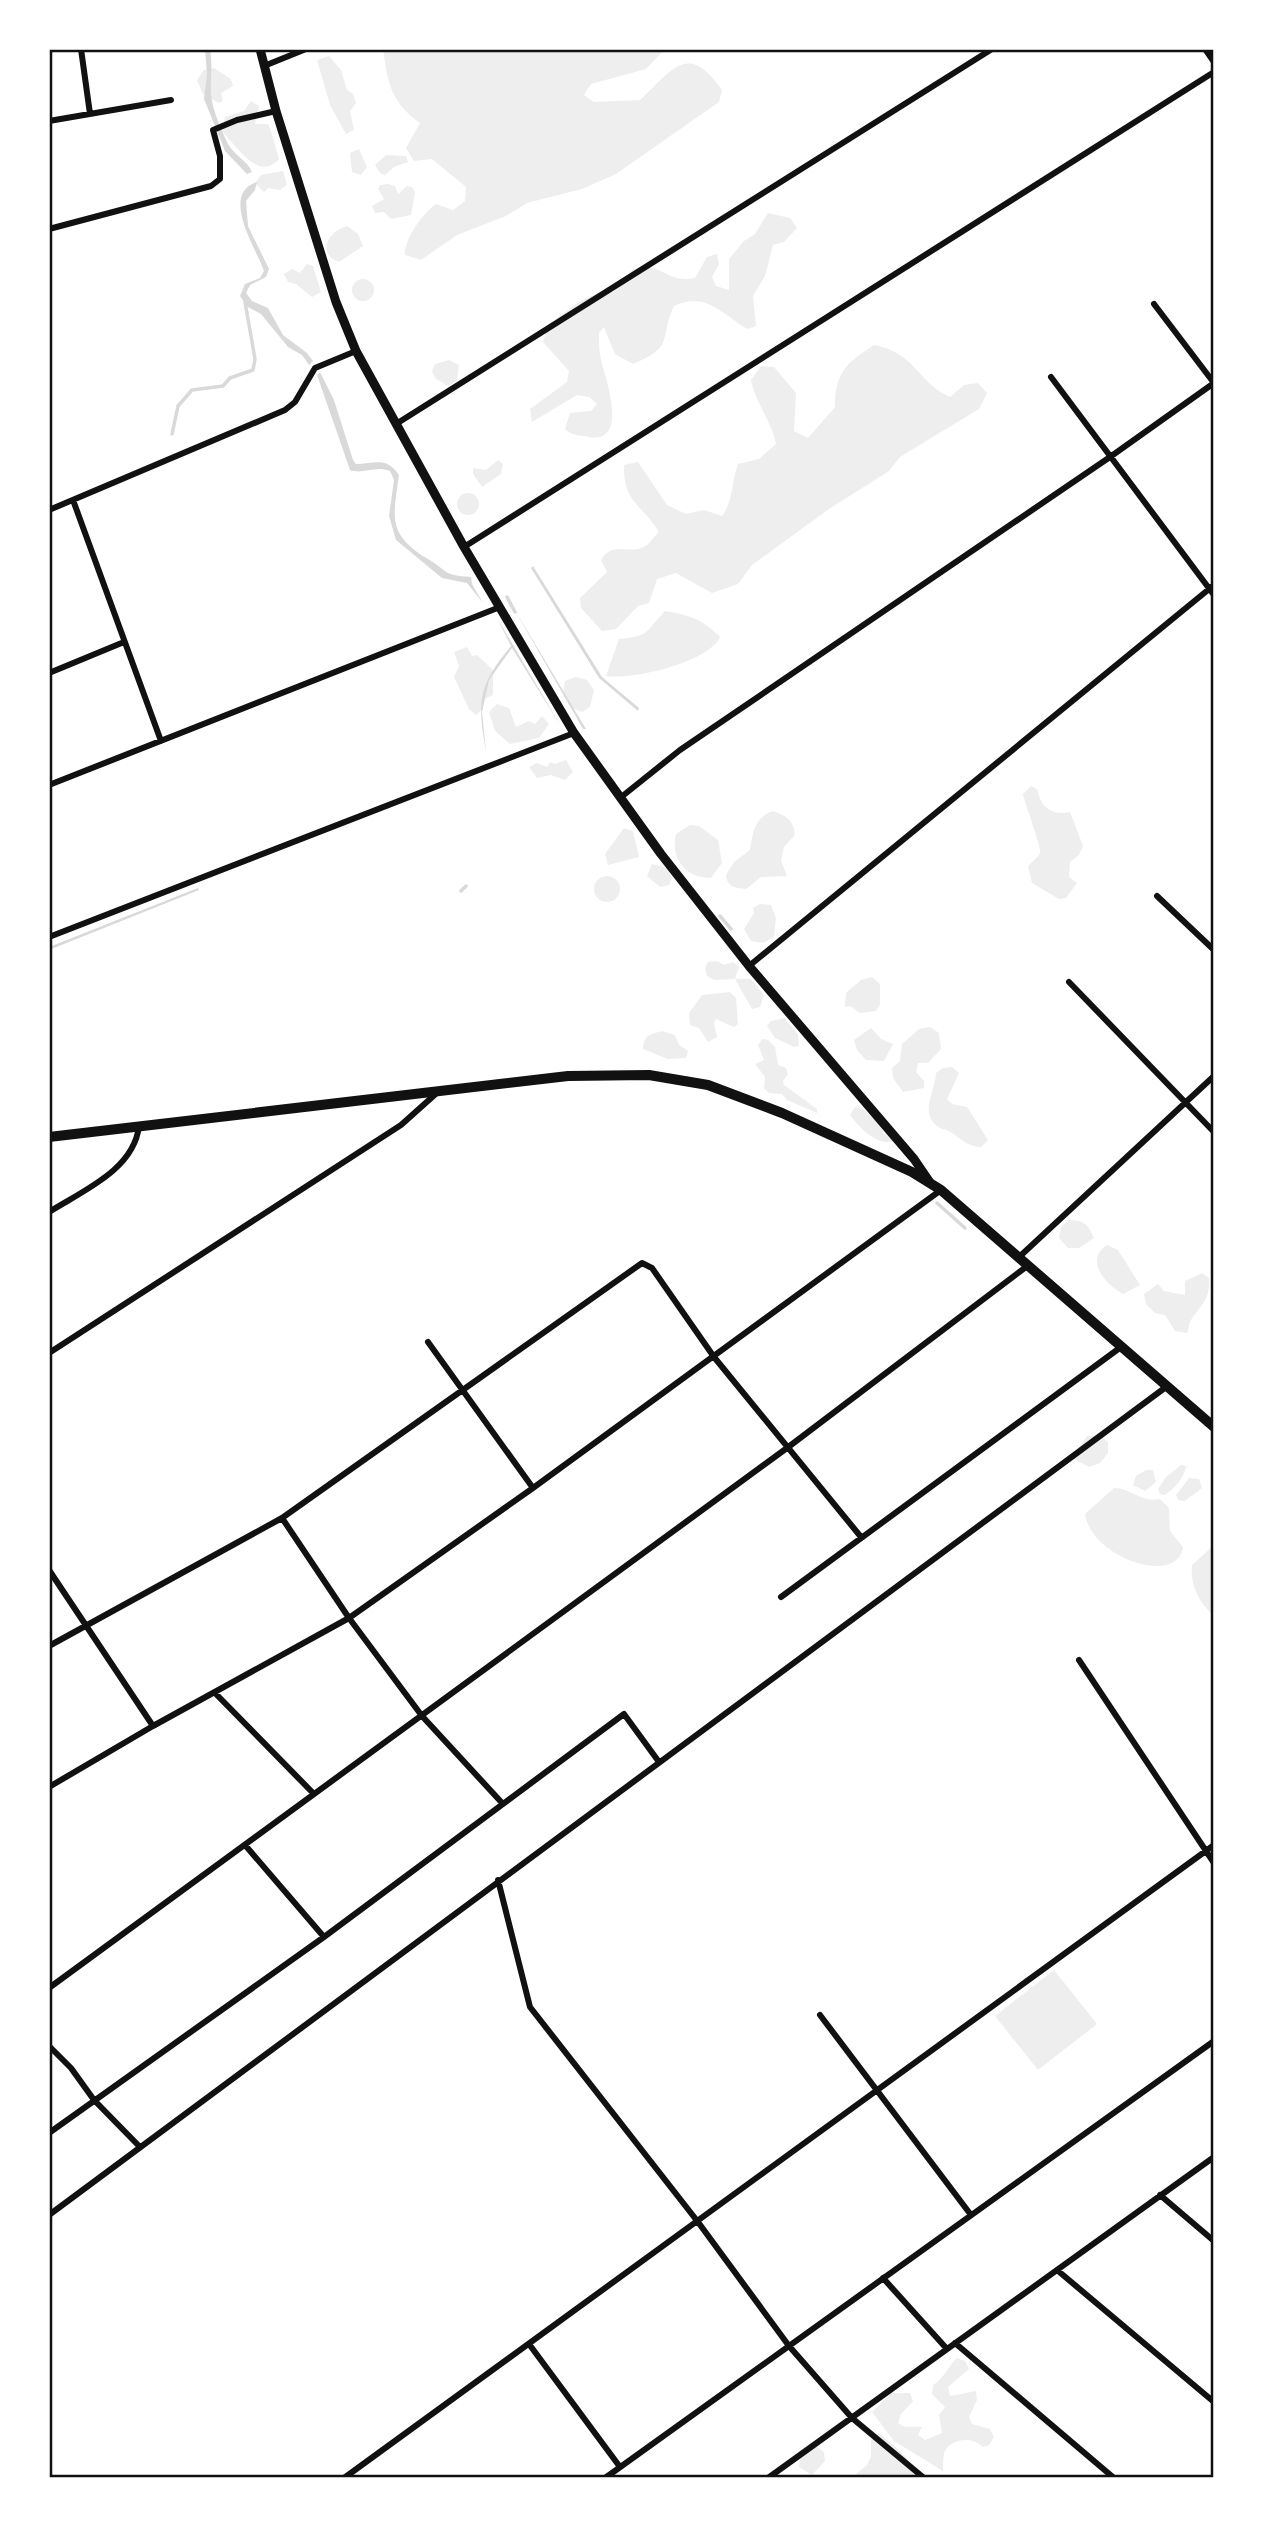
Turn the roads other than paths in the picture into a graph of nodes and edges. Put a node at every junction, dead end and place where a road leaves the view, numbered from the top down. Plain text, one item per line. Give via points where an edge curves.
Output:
1 (80, 49) edge
2 (260, 49) edge
3 (306, 49) edge
4 (992, 49) edge
5 (1205, 49) edge
6 (1214, 62) edge
7 (264, 66) junction
8 (1214, 72) edge
9 (171, 100) dead end
10 (276, 111) junction
11 (90, 114) junction
12 (49, 121) edge
13 (49, 229) edge
14 (1154, 304) dead end
15 (356, 351) junction
16 (1051, 377) dead end
17 (1214, 383) edge
18 (396, 424) junction
19 (1110, 457) junction
20 (73, 500) junction
21 (49, 510) edge
22 (464, 547) junction
23 (1212, 590) edge
24 (500, 607) junction
25 (124, 642) junction
26 (49, 673) edge
27 (574, 733) junction
28 (161, 741) junction
29 (49, 785) edge
30 (620, 798) junction
31 (1157, 896) dead end
32 (49, 937) edge
33 (1214, 950) edge
34 (749, 966) junction
35 (1069, 982) dead end
36 (1214, 1076) edge
37 (440, 1091) junction
38 (1186, 1103) junction
39 (139, 1124) junction
40 (1214, 1132) edge
41 (49, 1137) edge
42 (929, 1181) junction
43 (941, 1190) junction
44 (49, 1212) edge
45 (1018, 1259) junction
46 (1026, 1267) junction
47 (428, 1342) dead end
48 (1121, 1347) junction
49 (49, 1353) edge
50 (714, 1357) junction
51 (1166, 1387) junction
52 (464, 1392) junction
53 (1214, 1427) edge
54 (787, 1448) junction
55 (533, 1488) junction
56 (282, 1518) junction
57 (861, 1537) junction
58 (49, 1570) edge
59 (781, 1597) dead end
60 (349, 1618) junction
61 (86, 1625) junction
62 (49, 1646) edge
63 (1079, 1660) dead end
64 (215, 1693) junction
65 (422, 1716) junction
66 (153, 1726) junction
67 (659, 1762) junction
68 (49, 1787) edge
69 (314, 1794) junction
70 (503, 1804) junction
71 (245, 1845) junction
72 (1214, 1845) edge
73 (1206, 1851) junction
74 (1214, 1863) edge
75 (498, 1881) junction
76 (324, 1937) junction
77 (49, 1988) edge
78 (820, 2015) dead end
79 (1214, 2041) edge
80 (49, 2046) edge
81 (877, 2091) junction
82 (94, 2100) junction
83 (49, 2133) edge
84 (139, 2146) junction
85 (1214, 2157) edge
86 (1160, 2195) junction
87 (49, 2216) edge
88 (971, 2216) junction
89 (698, 2222) junction
90 (1214, 2241) edge
91 (1057, 2270) junction
92 (883, 2278) junction
93 (955, 2343) junction
94 (529, 2344) junction
95 (789, 2346) junction
96 (947, 2349) junction
97 (1214, 2402) edge
98 (852, 2418) junction
99 (620, 2468) junction
100 (344, 2478) edge
101 (605, 2478) edge
102 (768, 2478) edge
103 (925, 2478) edge
104 (1114, 2478) edge

1 - 11 street
2 - 7 main road
3 - 7 street
4 - 18 street
5 - 6 street
7 - 10 main road
8 - 22 street
9 - 11 street
10 - 13 street via 213,131 222,170 211,186
10 - 15 main road
11 - 12 street
14 - 17 street
15 - 18 main road
15 - 20 street via 315,368 285,410
16 - 19 street
17 - 19 street
18 - 22 main road
19 - 23 street
19 - 30 street via 688,744
20 - 21 street
20 - 25 street
22 - 24 main road
23 - 34 street
24 - 27 main road
24 - 28 street
25 - 26 street
25 - 28 street
27 - 30 main road
27 - 32 street
28 - 29 street
30 - 34 main road
31 - 33 street
34 - 42 main road
35 - 38 street
36 - 38 street
37 - 39 main road
37 - 42 main road via 613,1074 679,1079 746,1098
37 - 49 street via 401,1125
38 - 40 street
38 - 45 street
39 - 41 main road
39 - 44 street via 132,1150 120,1165
42 - 43 main road
43 - 45 main road
43 - 50 street
45 - 46 main road
46 - 48 main road
46 - 54 street
47 - 52 street
48 - 51 main road
48 - 57 street
50 - 52 street via 652,1268 642,1263
50 - 54 street
50 - 55 street
51 - 53 main road
51 - 67 street
52 - 55 street
52 - 56 street
54 - 57 street
54 - 65 street
55 - 60 street
56 - 60 street
56 - 61 street
57 - 59 street
58 - 61 street
60 - 64 street
60 - 65 street
61 - 62 street
61 - 66 street
63 - 73 street
64 - 66 street
64 - 69 street
65 - 69 street
65 - 70 street
66 - 68 street
67 - 70 street via 624,1714
67 - 75 street
69 - 71 street
70 - 76 street
71 - 76 street
71 - 77 street
72 - 73 street
73 - 74 street
73 - 81 street
75 - 84 street
75 - 89 street via 530,2007
76 - 82 street
78 - 81 street
79 - 88 street
80 - 82 street
81 - 88 street
81 - 89 street
82 - 83 street
82 - 84 street
84 - 87 street
85 - 86 street
86 - 90 street
86 - 91 street
88 - 92 street
89 - 94 street
89 - 95 street
91 - 93 street
91 - 97 street
92 - 95 street
92 - 96 street
93 - 96 street
93 - 104 street
94 - 99 street
94 - 100 street
95 - 98 street
95 - 99 street
96 - 98 street
98 - 102 street
98 - 103 street
99 - 101 street

